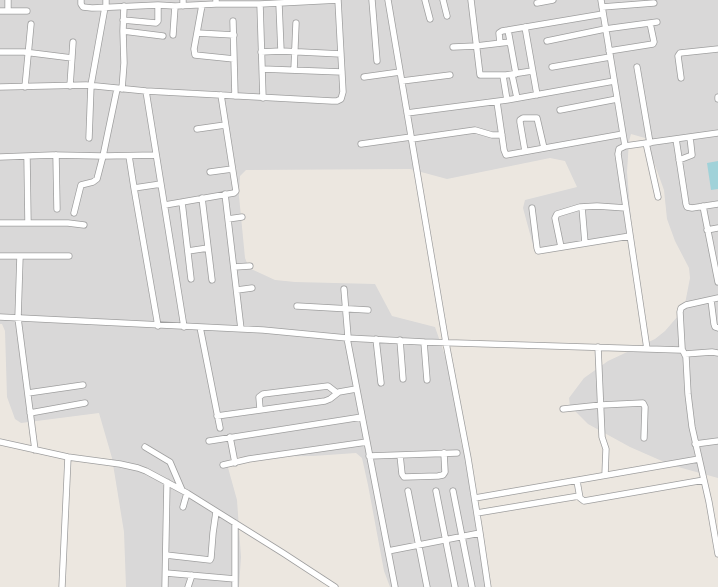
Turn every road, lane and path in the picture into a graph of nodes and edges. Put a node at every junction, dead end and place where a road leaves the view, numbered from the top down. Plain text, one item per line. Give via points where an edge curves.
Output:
1 (8, 0) edge
2 (81, 0) edge
3 (106, 0) edge
4 (338, 0) edge
5 (372, 0) edge
6 (388, 0) edge
7 (425, 0) edge
8 (443, 0) edge
9 (471, 0) edge
10 (553, 0) edge
11 (601, 0) edge
12 (216, 2) edge
13 (243, 2) edge
14 (183, 3) edge
15 (537, 3) dead end
16 (654, 3) dead end
17 (260, 4) junction
18 (279, 4) junction
19 (158, 5) junction
20 (202, 5) junction
21 (124, 6) junction
22 (175, 6) junction
23 (106, 7) junction
24 (602, 7) junction
25 (0, 11) edge
26 (8, 11) junction
27 (27, 11) dead end
28 (603, 14) junction
29 (447, 16) dead end
30 (430, 19) dead end
31 (123, 20) junction
32 (233, 22) dead end
33 (657, 22) dead end
34 (296, 23) dead end
35 (650, 23) junction
36 (31, 24) dead end
37 (524, 27) junction
38 (606, 29) junction
39 (508, 30) junction
40 (122, 31) junction
41 (197, 33) junction
42 (173, 35) dead end
43 (234, 35) junction
44 (163, 36) dead end
45 (547, 41) dead end
46 (74, 42) dead end
47 (510, 42) junction
48 (500, 43) junction
49 (476, 46) junction
50 (453, 47) dead end
51 (718, 48) edge
52 (281, 51) junction
53 (295, 51) junction
54 (609, 51) junction
55 (0, 52) edge
56 (261, 52) junction
57 (28, 53) junction
58 (341, 54) junction
59 (610, 57) junction
60 (72, 58) junction
61 (234, 59) junction
62 (377, 61) dead end
63 (552, 67) dead end
64 (637, 67) dead end
65 (262, 69) junction
66 (294, 70) junction
67 (532, 71) junction
68 (342, 72) junction
69 (400, 72) junction
70 (514, 74) junction
71 (450, 75) dead end
72 (503, 76) junction
73 (364, 77) dead end
74 (681, 78) dead end
75 (402, 81) junction
76 (614, 81) junction
77 (91, 85) junction
78 (70, 86) junction
79 (0, 87) edge
80 (25, 87) junction
81 (120, 89) junction
82 (146, 90) junction
83 (221, 95) junction
84 (537, 95) junction
85 (235, 96) junction
86 (263, 98) junction
87 (517, 98) junction
88 (617, 98) junction
89 (507, 100) junction
90 (497, 102) junction
91 (560, 110) dead end
92 (407, 113) junction
93 (225, 125) junction
94 (197, 129) dead end
95 (718, 133) edge
96 (623, 134) junction
97 (502, 135) junction
98 (690, 137) junction
99 (89, 138) dead end
100 (411, 138) junction
101 (676, 139) junction
102 (648, 143) junction
103 (361, 144) dead end
104 (625, 146) junction
105 (544, 148) junction
106 (525, 152) junction
107 (56, 155) junction
108 (156, 155) junction
109 (27, 156) junction
110 (103, 156) junction
111 (129, 156) junction
112 (0, 157) edge
113 (679, 160) junction
114 (232, 169) junction
115 (210, 172) dead end
116 (161, 184) junction
117 (134, 188) junction
118 (225, 194) junction
119 (658, 197) dead end
120 (202, 198) junction
121 (182, 202) junction
122 (718, 204) edge
123 (165, 206) junction
124 (703, 206) junction
125 (582, 207) junction
126 (532, 208) dead end
127 (626, 208) junction
128 (57, 209) dead end
129 (74, 213) dead end
130 (242, 217) dead end
131 (228, 219) junction
132 (0, 223) edge
133 (28, 223) junction
134 (84, 224) dead end
135 (718, 228) edge
136 (707, 230) junction
137 (630, 236) junction
138 (585, 243) junction
139 (561, 247) junction
140 (208, 248) junction
141 (188, 251) junction
142 (0, 256) edge
143 (20, 256) junction
144 (69, 256) dead end
145 (250, 266) dead end
146 (234, 267) junction
147 (191, 279) dead end
148 (212, 280) dead end
149 (718, 282) edge
150 (252, 288) dead end
151 (344, 289) dead end
152 (237, 290) junction
153 (718, 298) edge
154 (711, 300) junction
155 (297, 306) dead end
156 (345, 308) junction
157 (368, 310) dead end
158 (0, 317) edge
159 (18, 318) junction
160 (158, 326) junction
161 (184, 326) junction
162 (200, 327) junction
163 (718, 328) edge
164 (242, 329) junction
165 (348, 337) junction
166 (376, 339) junction
167 (400, 340) junction
168 (424, 342) junction
169 (446, 342) junction
170 (598, 347) junction
171 (647, 349) junction
172 (684, 352) junction
173 (718, 353) edge
174 (404, 379) dead end
175 (427, 380) dead end
176 (381, 383) dead end
177 (83, 384) dead end
178 (356, 389) junction
179 (28, 393) junction
180 (337, 393) junction
181 (85, 403) dead end
182 (601, 405) junction
183 (260, 409) junction
184 (563, 409) dead end
185 (30, 413) junction
186 (217, 416) junction
187 (362, 417) junction
188 (220, 428) dead end
189 (230, 437) junction
190 (644, 438) dead end
191 (209, 441) dead end
192 (718, 441) edge
193 (0, 442) edge
194 (367, 442) junction
195 (695, 444) junction
196 (145, 447) dead end
197 (34, 450) junction
198 (444, 453) junction
199 (457, 453) dead end
200 (400, 455) junction
201 (369, 456) junction
202 (68, 457) junction
203 (699, 459) junction
204 (235, 463) junction
205 (223, 465) dead end
206 (605, 475) junction
207 (704, 480) junction
208 (577, 481) junction
209 (167, 482) junction
210 (184, 491) junction
211 (436, 491) dead end
212 (408, 492) dead end
213 (453, 492) dead end
214 (579, 496) junction
215 (475, 498) junction
216 (183, 507) dead end
217 (216, 512) junction
218 (477, 513) junction
219 (235, 523) junction
220 (480, 533) junction
221 (462, 536) junction
222 (445, 539) junction
223 (419, 545) junction
224 (717, 547) edge
225 (388, 551) junction
226 (718, 554) edge
227 (166, 555) junction
228 (166, 573) junction
229 (192, 575) junction
230 (235, 579) junction
231 (62, 587) edge
232 (165, 587) edge
233 (188, 587) edge
234 (235, 587) edge
235 (335, 587) edge
236 (395, 587) edge
237 (428, 587) edge
238 (455, 587) edge
239 (472, 587) edge
240 (488, 587) edge

1 - 26 street
2 - 23 street via 83,7
3 - 23 street
4 - 18 street
4 - 58 street
5 - 62 street
6 - 69 street
7 - 30 street
8 - 29 street
9 - 49 street
10 - 15 street
11 - 24 street
12 - 13 street
12 - 20 street
13 - 17 street
14 - 20 street
14 - 22 street
16 - 24 street
17 - 18 street
17 - 56 street
18 - 52 street
19 - 21 street
19 - 22 street
19 - 31 street via 156,23
20 - 41 street
21 - 23 street
21 - 31 street
22 - 42 street
23 - 77 street
24 - 28 street
25 - 26 street
26 - 27 street
28 - 37 street
28 - 38 street
31 - 40 street
32 - 43 street
33 - 35 street
34 - 53 street
35 - 38 street
35 - 54 street via 653,44
36 - 57 street
37 - 39 street
37 - 67 street
38 - 45 street
38 - 54 street
39 - 47 street
39 - 48 street via 499,33
40 - 44 street
40 - 81 street via 124,63
41 - 43 street
41 - 61 street via 194,52 196,56
43 - 61 street
46 - 60 street
47 - 48 street
47 - 70 street
48 - 49 street
49 - 50 street
49 - 72 street via 480,75
51 - 74 street via 680,53 678,56
52 - 53 street
52 - 56 street
53 - 58 street
53 - 66 street
54 - 59 street
55 - 57 street
56 - 65 street
57 - 60 street
57 - 80 street
58 - 68 street
59 - 63 street
59 - 76 street
60 - 78 street
61 - 85 street
64 - 102 street
65 - 66 street
65 - 86 street
66 - 68 street
67 - 70 street
67 - 84 street
68 - 86 street via 343,92 337,101
69 - 73 street
69 - 75 street
70 - 72 street
70 - 87 street
71 - 75 street
72 - 89 street
75 - 92 street
76 - 84 street
76 - 88 street
77 - 78 street
77 - 81 street
77 - 99 street
78 - 80 street
79 - 80 street
81 - 82 street
81 - 110 street
82 - 83 street
82 - 108 street
83 - 85 street
83 - 93 street
84 - 87 street
85 - 86 street
87 - 89 street
88 - 91 street
88 - 96 street
89 - 90 street
90 - 92 street
90 - 97 street
92 - 100 street
93 - 94 street
93 - 114 street
95 - 98 street
96 - 104 street
96 - 105 street
97 - 100 street via 475,130
97 - 106 street via 506,155
98 - 101 street
98 - 113 street via 692,155
100 - 103 street
100 - 169 street
101 - 102 street
101 - 113 street
102 - 104 street
102 - 119 street
104 - 127 street via 619,149 618,154
105 - 106 street
105 - 106 street via 537,118 523,118 520,122
107 - 109 street
107 - 110 street
107 - 128 street
108 - 111 street
108 - 116 street
109 - 112 street
109 - 133 street
110 - 111 street
110 - 129 street via 97,179 81,185
111 - 117 street
113 - 124 street via 686,204 690,208
114 - 115 street
114 - 118 street via 236,191
116 - 117 street
116 - 123 street
117 - 160 street
118 - 120 street
118 - 131 street
120 - 121 street
120 - 140 street
121 - 123 street
121 - 141 street
122 - 124 street
123 - 161 street
124 - 136 street
125 - 127 street
125 - 138 street
125 - 139 street via 555,214
126 - 139 street via 537,250
127 - 137 street
130 - 131 street
131 - 146 street
132 - 133 street
133 - 134 street
135 - 136 street
136 - 149 street
137 - 138 street
137 - 171 street
138 - 139 street
140 - 141 street
140 - 148 street
141 - 147 street
142 - 143 street
143 - 144 street
143 - 159 street
145 - 146 street
146 - 152 street
150 - 152 street
151 - 156 street
152 - 164 street
153 - 154 street
154 - 163 street via 714,324
154 - 172 street via 682,308 680,312
155 - 156 street
156 - 157 street
156 - 165 street
158 - 159 street
159 - 160 street
159 - 179 street
160 - 161 street
161 - 162 street
162 - 164 street
162 - 186 street
164 - 165 street
165 - 166 street
165 - 178 street
166 - 167 street
166 - 176 street
167 - 168 street
167 - 174 street
168 - 169 street
168 - 175 street
169 - 170 street
169 - 215 street
170 - 171 street
170 - 182 street
171 - 172 street
172 - 173 street
172 - 195 street
177 - 179 street
178 - 180 street
178 - 187 street
179 - 185 street
180 - 183 street via 328,400
180 - 183 street via 328,386 263,394 259,397
181 - 185 street
182 - 184 street
182 - 190 street via 643,403
182 - 206 street via 602,437 606,449
183 - 186 street
185 - 197 street
186 - 188 street
187 - 189 street
187 - 194 street
189 - 191 street
189 - 204 street
192 - 195 street
193 - 197 street
194 - 201 street
194 - 204 street
195 - 203 street
196 - 210 street via 170,462
197 - 202 street
198 - 199 street
198 - 200 street
198 - 200 street via 445,472 441,476 402,476
200 - 201 street
201 - 225 street
202 - 209 street via 138,468
202 - 231 street
203 - 206 street
203 - 207 street
204 - 205 street
206 - 208 street
207 - 214 street via 584,501
207 - 224 street
208 - 214 street
208 - 215 street
209 - 210 street
209 - 227 street
210 - 216 street
210 - 217 street
211 - 222 street
212 - 223 street
213 - 221 street
214 - 218 street
215 - 218 street
217 - 219 street
217 - 227 street via 210,559
218 - 220 street
219 - 230 street
219 - 235 street
220 - 221 street
220 - 240 street
221 - 222 street
221 - 239 street
222 - 223 street
222 - 238 street
223 - 225 street
223 - 237 street
224 - 226 street
225 - 236 street
227 - 228 street
228 - 229 street
228 - 232 street
229 - 230 street
229 - 233 street
230 - 234 street

